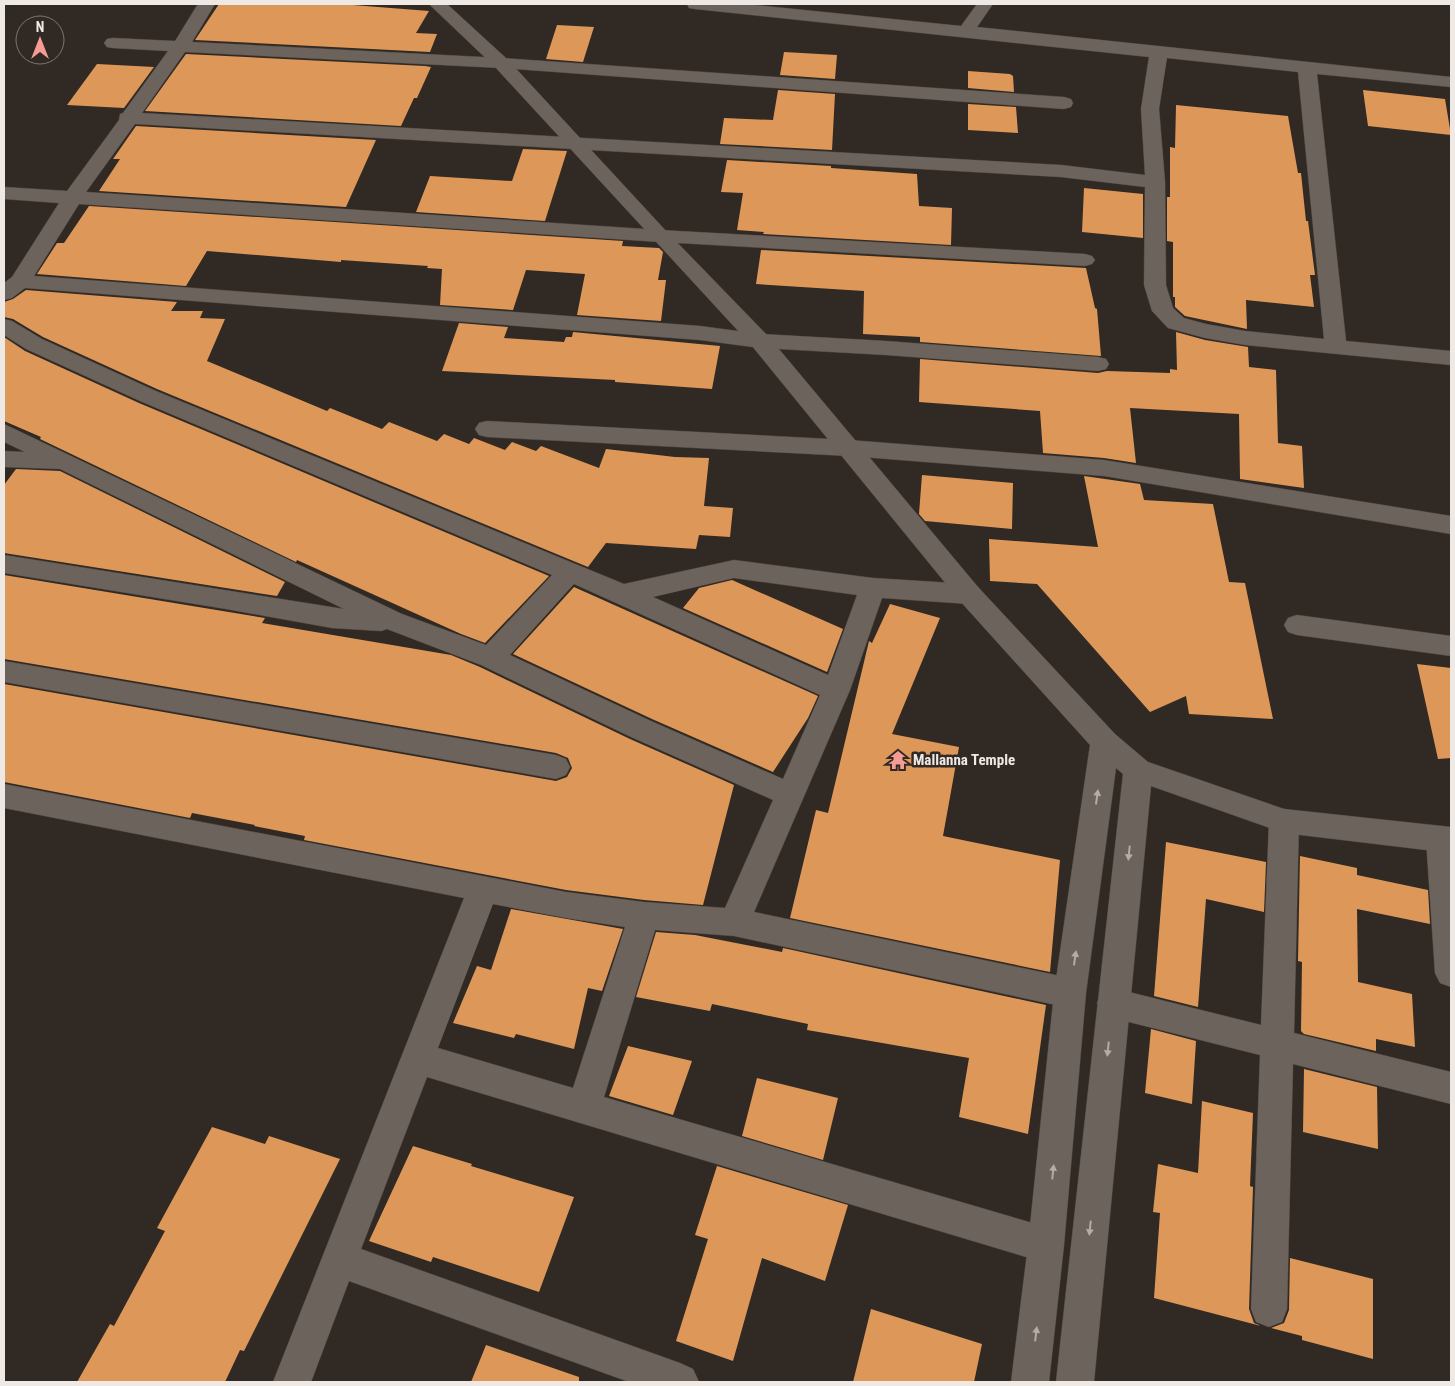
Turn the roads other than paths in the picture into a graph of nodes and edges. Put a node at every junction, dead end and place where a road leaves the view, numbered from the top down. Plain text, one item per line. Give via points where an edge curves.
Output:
1 (206, 4) edge
2 (437, 4) edge
3 (695, 4) edge
4 (985, 4) edge
5 (826, 10) edge
6 (966, 31) junction
7 (113, 43) dead end
8 (180, 47) junction
9 (1158, 53) junction
10 (501, 63) junction
11 (1307, 68) junction
12 (1451, 82) edge
13 (1064, 103) dead end
14 (127, 118) junction
15 (575, 144) junction
16 (1155, 182) junction
17 (4, 193) edge
18 (73, 197) junction
19 (660, 236) junction
20 (1085, 260) dead end
21 (12, 287) edge
22 (4, 326) edge
23 (760, 341) junction
24 (1336, 347) junction
25 (1451, 358) edge
26 (1098, 364) dead end
27 (487, 429) dead end
28 (4, 432) edge
29 (849, 448) junction
30 (4, 459) edge
31 (68, 462) junction
32 (1451, 525) edge
33 (4, 564) edge
34 (570, 572) junction
35 (873, 588) junction
36 (622, 594) junction
37 (969, 594) junction
38 (393, 621) junction
39 (1298, 625) dead end
40 (1451, 646) edge
41 (491, 658) junction
42 (4, 671) edge
43 (836, 690) junction
44 (1105, 742) junction
45 (556, 767) dead end
46 (1138, 770) junction
47 (790, 795) junction
48 (4, 796) edge
49 (1284, 821) junction
50 (1446, 840) edge
51 (483, 889) junction
52 (644, 916) junction
53 (734, 922) junction
54 (1451, 973) edge
55 (1070, 993) junction
56 (1112, 1003) junction
57 (1278, 1044) junction
58 (417, 1058) junction
59 (1451, 1088) edge
60 (584, 1107) junction
61 (1046, 1245) junction
62 (339, 1259) junction
63 (1269, 1309) dead end
64 (292, 1382) edge
65 (680, 1382) edge
66 (1030, 1382) edge
67 (1075, 1382) edge

1 - 8 street
2 - 10 street
3 - 5 street
4 - 6 street
5 - 6 street
6 - 9 street
7 - 8 street
8 - 10 street
8 - 14 street
9 - 11 street
9 - 16 street via 1150,109
10 - 13 street
10 - 15 street
11 - 12 street
11 - 24 street
14 - 15 street
14 - 18 street
15 - 16 street via 1061,171
15 - 19 street
16 - 24 street via 1155,285 1163,312 1176,323 1245,338
17 - 18 street
18 - 19 street
18 - 21 street
19 - 20 street
19 - 23 street
21 - 23 street via 700,333
22 - 34 street via 34,344 148,396
23 - 26 street
23 - 29 street
24 - 25 street
27 - 29 street
28 - 31 street
29 - 32 street via 1104,468
29 - 37 street
30 - 31 street
31 - 38 street
33 - 38 street via 332,618
34 - 36 street
34 - 41 street
35 - 36 street via 734,569
35 - 37 street
35 - 43 street
36 - 43 street
37 - 44 street
38 - 41 street
39 - 40 street
41 - 47 street
42 - 45 street
43 - 47 street
44 - 46 street
55 -> 44 street
46 - 49 street
46 -> 56 street
47 - 53 street
48 - 51 street
49 - 50 street
49 - 57 street
50 - 54 street
51 - 52 street
51 - 58 street
52 - 53 street
52 - 60 street
53 - 55 street
61 -> 55 street
56 - 57 street
56 -> 67 street
57 - 59 street
57 - 63 street
58 - 60 street
58 - 62 street
60 - 61 street
66 -> 61 street
62 - 64 street
62 - 65 street

